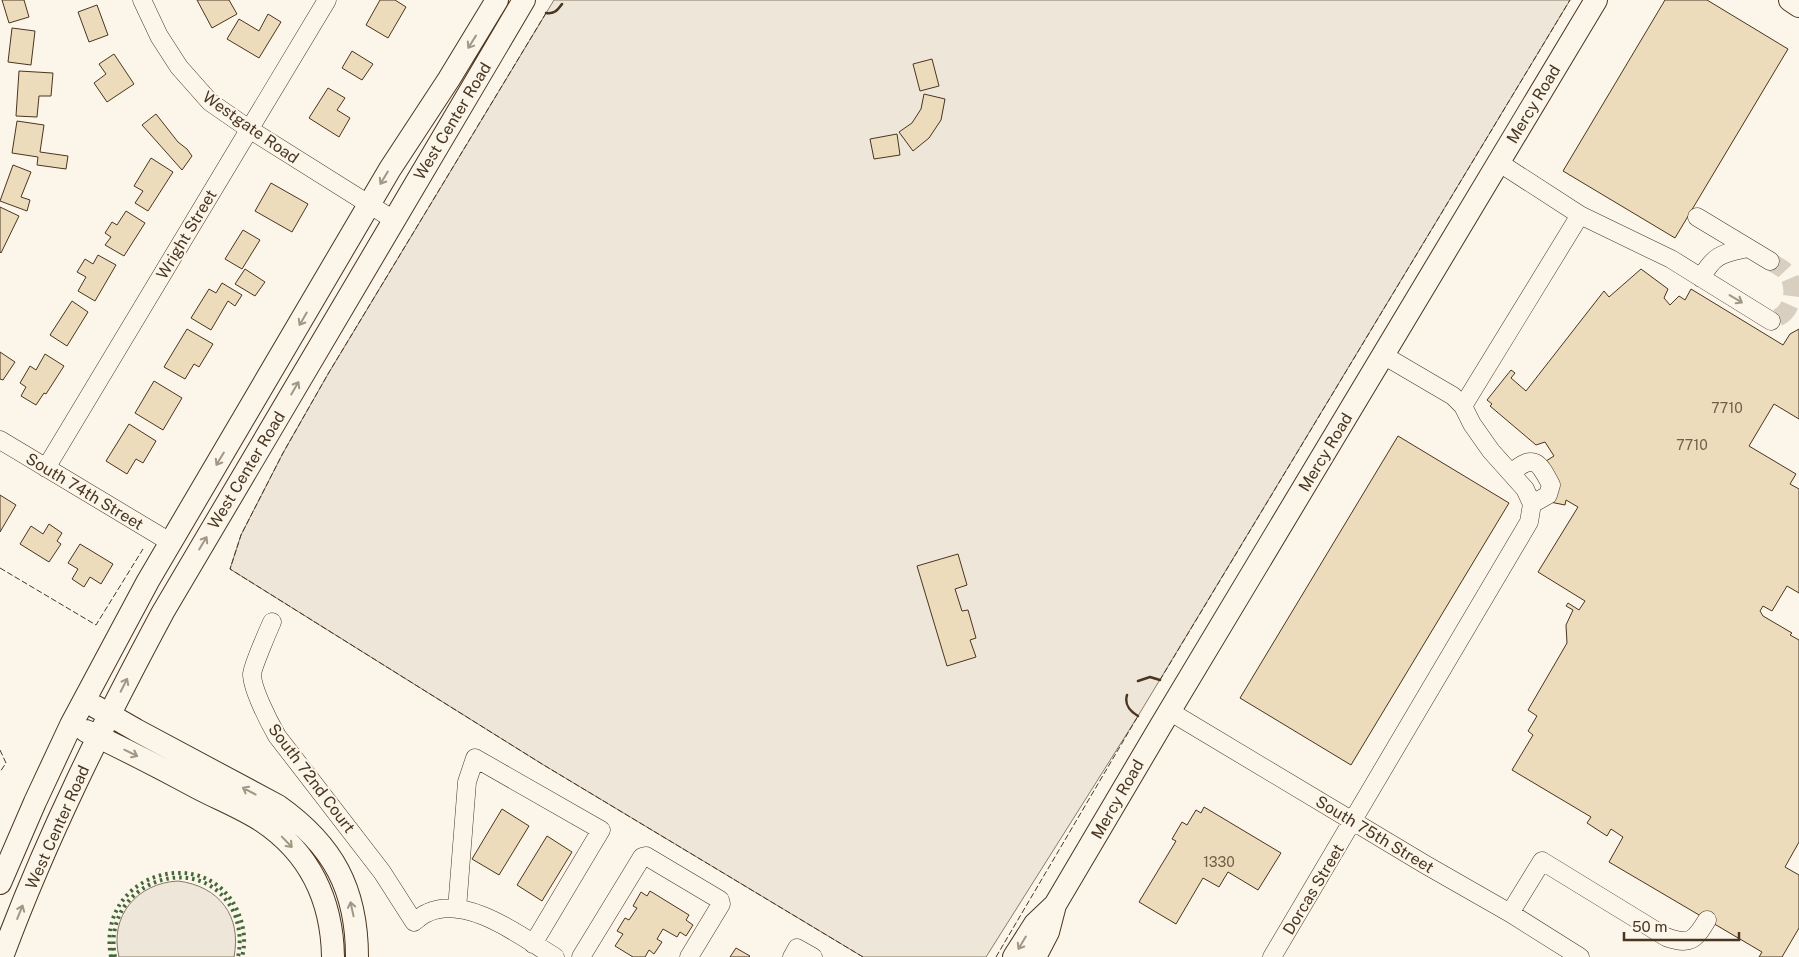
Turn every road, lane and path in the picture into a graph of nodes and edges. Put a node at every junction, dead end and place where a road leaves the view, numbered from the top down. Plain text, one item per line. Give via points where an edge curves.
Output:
1 (142, 0) edge
2 (327, 0) edge
3 (498, 0) edge
4 (524, 0) edge
5 (1596, 0) edge
6 (1790, 0) edge
7 (1799, 6) edge
8 (249, 129) junction
9 (1498, 162) junction
10 (368, 205) junction
11 (1580, 215) junction
12 (1697, 217) dead end
13 (394, 220) junction
14 (1748, 248) junction
15 (1770, 261) tunnel mouth
16 (1701, 278) junction
17 (1771, 321) dead end
18 (1383, 355) junction
19 (1463, 406) junction
20 (0, 440) edge
21 (46, 468) junction
22 (1511, 472) junction
23 (1532, 504) junction
24 (170, 542) junction
25 (272, 622) dead end
26 (84, 700) junction
27 (1169, 712) junction
28 (109, 714) junction
29 (71, 725) junction
30 (98, 737) junction
31 (1352, 820) junction
32 (0, 883) edge
33 (1055, 904) junction
34 (457, 909) junction
35 (1510, 913) junction
36 (1707, 920) dead end
37 (532, 944) junction
38 (2, 957) edge
39 (333, 957) edge
40 (357, 957) edge
41 (555, 957) edge
42 (581, 957) edge
43 (689, 957) edge
44 (792, 957) edge
45 (813, 957) edge
46 (1014, 957) edge
47 (1034, 957) edge
48 (1272, 957) edge
49 (1580, 957) edge

1 - 8 street, Westgate Road via 158,36 179,67 210,102
2 - 8 street, Wright Street
3 -> 10 main road, West Center Road
4 - 13 main road, West Center Road
5 - 9 main road, Mercy Road
6 - 7 main road
8 - 10 street, Westgate Road
8 - 21 street, Wright Street
9 - 11 street
9 - 18 main road, Mercy Road
10 - 13 street, Westgate Road
10 -> 24 main road, West Center Road
11 - 16 street via 1671,259
11 - 19 street
12 - 14 street
28 -> 13 main road, West Center Road via 173,595
14 - 15 street
14 - 16 street via 1721,254 1709,263
16 -> 17 street
18 - 19 street via 1453,396
18 - 27 main road, Mercy Road
19 - 22 street via 1486,444
20 - 21 street, South 74th Street
21 - 24 street, South 74th Street
22 - 23 street
22 - 23 street via 1523,463 1534,462 1541,467 1551,485 1548,495
23 - 31 street, Dorcas Street via 1529,522
24 - 26 main road, West Center Road
25 - 34 street, South 72nd Court via 252,673 267,718 277,736 382,872 414,922 427,913
26 - 28 main road
26 - 29 main road, West Center Road
27 - 31 street, South 75th Street
27 - 33 main road, Mercy Road
28 - 30 main road, West Center Road
40 -> 28 main road via 349,894 328,852 315,836 278,806
29 - 30 main road
29 - 32 main road, West Center Road
38 -> 30 main road, West Center Road
30 -> 39 main road via 261,821 280,834 298,853 324,897 330,918
31 - 35 street, South 75th Street
31 - 48 street, Dorcas Street
33 -> 46 main road, Mercy Road via 1035,924
33 - 47 main road, Mercy Road via 1048,932
34 - 37 street via 480,914
34 - 37 street via 467,782 475,758 601,830
35 - 36 street via 1542,861 1666,937 1687,941 1696,937
35 - 49 street, South 75th Street
37 - 41 street
42 - 43 street via 642,857 646,856 720,900 721,904
44 - 45 street via 797,948

